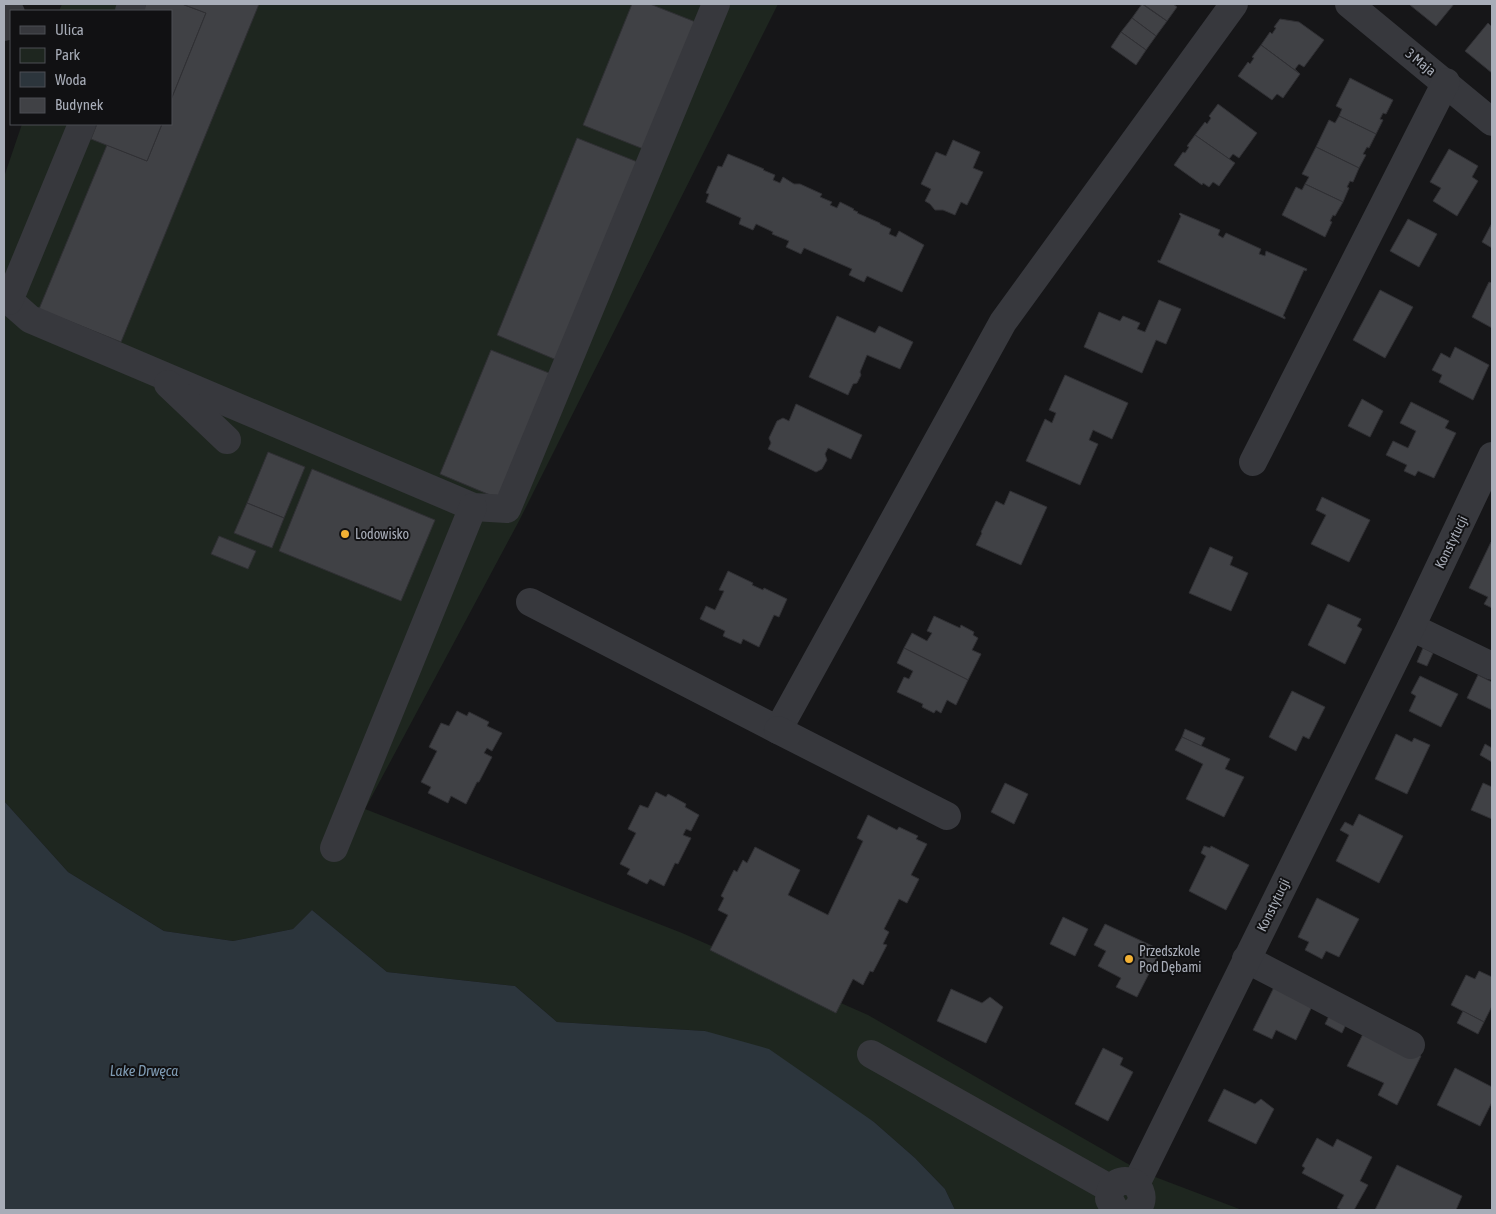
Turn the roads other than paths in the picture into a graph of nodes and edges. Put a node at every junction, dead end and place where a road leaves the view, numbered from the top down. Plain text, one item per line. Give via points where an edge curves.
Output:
1 (716, 4) edge
2 (1234, 4) edge
3 (1349, 4) edge
4 (1446, 82) junction
5 (1492, 122) edge
6 (82, 125) edge
7 (6, 298) edge
8 (156, 373) junction
9 (227, 440) dead end
10 (1492, 456) edge
11 (1253, 462) dead end
12 (474, 507) junction
13 (530, 602) dead end
14 (1411, 627) junction
15 (1492, 666) edge
16 (778, 730) junction
17 (947, 816) dead end
18 (334, 848) dead end
19 (1246, 959) junction
20 (1411, 1045) dead end
21 (871, 1054) dead end
22 (1132, 1201) edge

1 - 12 street via 507,509
2 - 16 street via 1003,322
3 - 4 street, 3 Maja
4 - 5 street, 3 Maja
4 - 11 street
6 - 7 street
7 - 8 street via 30,319
8 - 9 street
8 - 12 street
10 - 14 street, Konstytucji
12 - 18 street
13 - 16 street
14 - 15 street
14 - 19 street, Konstytucji
16 - 17 street
19 - 20 street
19 - 22 street, Konstytucji
21 - 22 street, Konstytucji

